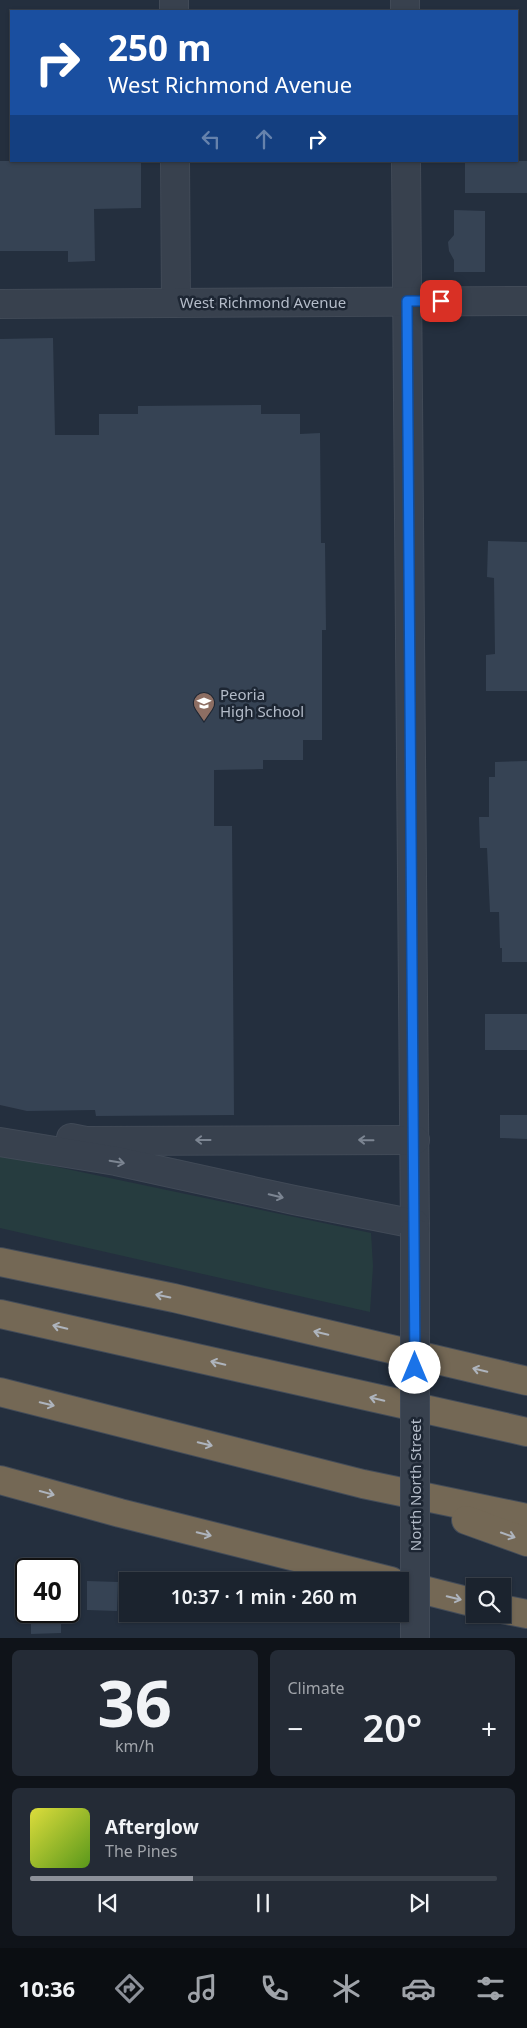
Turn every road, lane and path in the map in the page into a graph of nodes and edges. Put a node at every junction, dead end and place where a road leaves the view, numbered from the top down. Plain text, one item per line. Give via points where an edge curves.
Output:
1 (175, 162) edge
2 (406, 162) edge
3 (407, 301) junction
4 (527, 301) edge
5 (176, 303) junction
6 (0, 304) edge
7 (0, 1124) edge
8 (415, 1140) junction
9 (0, 1142) edge
10 (415, 1228) junction
11 (0, 1262) edge
12 (0, 1314) edge
13 (527, 1381) edge
14 (0, 1392) edge
15 (527, 1432) edge
16 (0, 1480) edge
17 (363, 1484) junction
18 (527, 1518) edge
19 (527, 1542) edge
20 (355, 1572) edge
21 (409, 1586) edge
22 (466, 1601) edge
23 (511, 1611) edge
24 (527, 1614) edge
25 (415, 1638) edge

1 - 5 street
2 - 3 street, North North Street
3 - 4 street, West Richmond Avenue
3 - 5 street, West Richmond Avenue
3 - 8 street, North North Street
5 - 6 street, West Richmond Avenue
8 -> 7 street via 86,1141
8 - 10 street, North North Street
9 -> 10 street via 116,1161
10 - 25 street, North North Street, bridge
13 -> 11 highway via 174,1298
15 -> 12 highway
14 -> 17 highway
16 -> 20 highway
17 - 18 highway
17 -> 19 highway
21 -> 22 highway
23 - 24 highway

